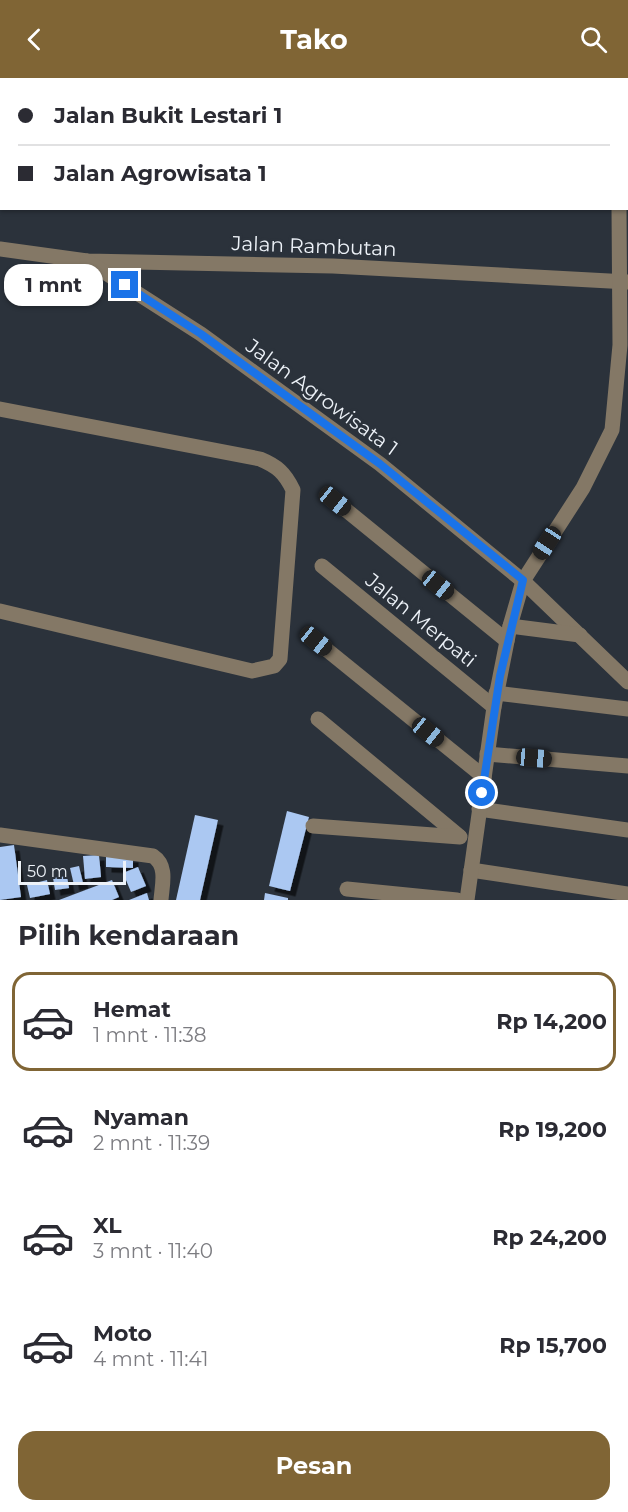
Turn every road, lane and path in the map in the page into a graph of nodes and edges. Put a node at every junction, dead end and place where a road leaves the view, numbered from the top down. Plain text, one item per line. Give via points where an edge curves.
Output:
1 (619, 210) edge
2 (0, 249) edge
3 (87, 261) junction
4 (624, 282) edge
5 (0, 409) edge
6 (335, 501) dead end
7 (322, 566) dead end
8 (523, 580) junction
9 (0, 611) edge
10 (508, 634) junction
11 (580, 635) junction
12 (316, 641) dead end
13 (625, 673) edge
14 (495, 700) junction
15 (628, 709) edge
16 (318, 718) dead end
17 (487, 754) junction
18 (628, 766) edge
19 (484, 777) junction
20 (479, 809) junction
21 (313, 826) dead end
22 (628, 830) edge
23 (0, 835) edge
24 (459, 836) junction
25 (474, 843) junction
26 (471, 870) junction
27 (347, 889) dead end
28 (628, 894) edge
29 (161, 900) edge
30 (458, 900) edge
31 (467, 900) edge

1 - 4 street
2 - 3 street, Jalan Rambutan
3 - 4 street, Jalan Rambutan via 333,266
3 - 8 street, Jalan Agrowisata 1 via 201,334 380,464
4 - 8 street via 612,430 583,488
5 - 9 street via 260,459 286,475 293,490 280,659 274,666 252,671
6 - 10 street
7 - 14 street, Jalan Merpati
8 - 10 street
8 - 11 street, Jalan Agrowisata 1
10 - 11 street
10 - 14 street
11 - 13 street, Jalan Agrowisata 1
12 - 19 street
14 - 15 street
14 - 17 street
16 - 24 street
17 - 18 street
17 - 19 street
19 - 20 street
20 - 22 street
20 - 25 street
21 - 24 street
23 - 29 street via 153,856 163,870
24 - 25 street
25 - 26 street
26 - 28 street
26 - 31 street
27 - 30 street

